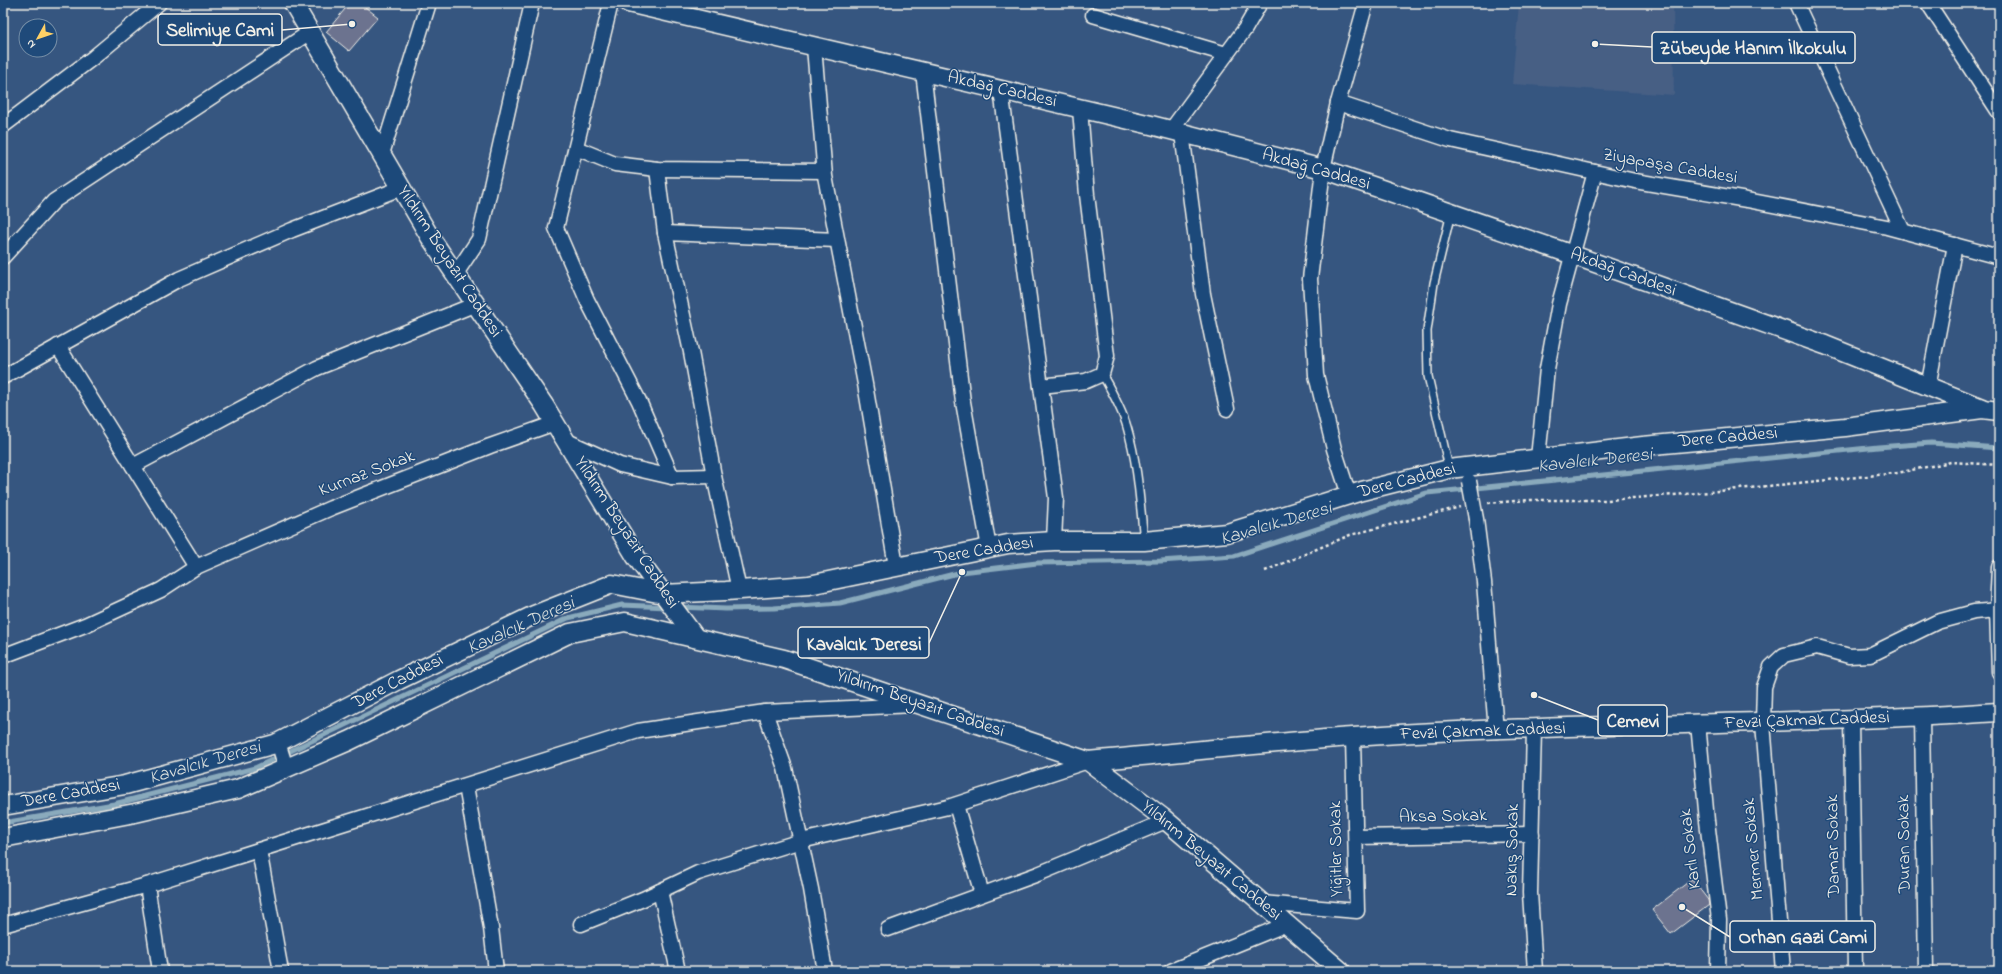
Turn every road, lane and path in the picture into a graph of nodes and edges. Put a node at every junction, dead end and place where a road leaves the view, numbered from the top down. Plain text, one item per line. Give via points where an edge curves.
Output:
1 (159, 3) edge
2 (293, 3) edge
3 (429, 3) edge
4 (532, 3) edge
5 (611, 3) edge
6 (628, 3) edge
7 (1260, 3) edge
8 (1366, 3) edge
9 (1796, 3) edge
10 (1928, 3) edge
11 (1093, 14) dead end
12 (310, 32) junction
13 (814, 47) junction
14 (1226, 54) junction
15 (924, 72) junction
16 (1001, 90) junction
17 (1338, 103) junction
18 (1080, 109) junction
19 (1999, 112) edge
20 (3, 126) edge
21 (1177, 132) junction
22 (576, 148) junction
23 (382, 154) junction
24 (657, 169) junction
25 (1323, 169) junction
26 (824, 171) junction
27 (1595, 172) junction
28 (401, 188) junction
29 (1451, 213) junction
30 (1903, 231) junction
31 (665, 233) junction
32 (837, 240) junction
33 (1956, 245) junction
34 (1572, 255) junction
35 (3, 257) edge
36 (1999, 257) edge
37 (455, 275) junction
38 (476, 304) junction
39 (58, 346) junction
40 (1102, 374) junction
41 (3, 377) edge
42 (1041, 386) junction
43 (1928, 387) junction
44 (1227, 408) dead end
45 (1991, 410) edge
46 (555, 424) junction
47 (565, 440) junction
48 (1538, 458) junction
49 (1999, 465) edge
50 (133, 466) junction
51 (1450, 469) junction
52 (1468, 474) junction
53 (714, 476) junction
54 (672, 477) junction
55 (1349, 495) junction
56 (1484, 504) dead end
57 (1462, 507) dead end
58 (1054, 541) junction
59 (1144, 541) junction
60 (989, 548) junction
61 (896, 566) junction
62 (196, 567) junction
63 (1999, 567) edge
64 (1265, 571) dead end
65 (739, 590) junction
66 (663, 594) junction
67 (1998, 610) edge
68 (695, 637) junction
69 (3, 656) edge
70 (1999, 672) edge
71 (922, 705) junction
72 (765, 712) junction
73 (1999, 712) edge
74 (1922, 717) junction
75 (1851, 720) junction
76 (1698, 723) junction
77 (1763, 723) junction
78 (1534, 729) junction
79 (1496, 731) junction
80 (1353, 737) junction
81 (278, 742) junction
82 (1088, 760) junction
83 (286, 768) junction
84 (466, 786) junction
85 (956, 804) junction
86 (3, 806) edge
87 (1166, 821) junction
88 (1532, 834) junction
89 (1356, 837) junction
90 (3, 838) edge
91 (801, 841) junction
92 (259, 850) junction
93 (147, 885) junction
94 (660, 891) junction
95 (982, 894) junction
96 (1262, 903) junction
97 (581, 924) dead end
98 (1287, 924) junction
99 (3, 925) edge
100 (888, 929) dead end
101 (160, 971) edge
102 (281, 971) edge
103 (496, 971) edge
104 (678, 971) edge
105 (825, 971) edge
106 (1172, 971) edge
107 (1341, 971) edge
108 (1535, 971) edge
109 (1718, 971) edge
110 (1783, 971) edge
111 (1855, 971) edge
112 (1926, 971) edge

1 - 20 street via 94,57
2 - 12 street, Yıldırım Beyazıt Caddesi
3 - 23 street
4 - 37 street via 479,239
5 - 22 street
6 - 13 street, Akdağ Caddesi
7 - 14 street
8 - 17 street
9 - 30 street
10 - 19 street
11 - 14 street
12 - 23 street, Yıldırım Beyazıt Caddesi
12 - 35 street via 54,201
13 - 15 street, Akdağ Caddesi
13 - 26 street
14 - 21 street
15 - 16 street, Akdağ Caddesi
15 - 60 street via 963,402
16 - 18 street, Akdağ Caddesi
16 - 42 street
17 - 25 street
17 - 27 street, Ziyapaşa Caddesi via 1450,140
18 - 21 street, Akdağ Caddesi
18 - 40 street via 1087,195 1107,356
21 - 25 street, Akdağ Caddesi
21 - 44 street via 1203,294
22 - 24 street via 614,164
22 - 54 street via 556,228 587,300 639,400
23 - 28 street, Yıldırım Beyazıt Caddesi
24 - 26 street
24 - 31 street
25 - 29 street, Akdağ Caddesi
25 - 55 street via 1310,279 1316,375 1334,449
26 - 32 street
27 - 30 street, Ziyapaşa Caddesi
27 - 34 street
28 - 37 street, Yıldırım Beyazıt Caddesi
28 - 39 street via 292,230 179,279
29 - 34 street, Akdağ Caddesi
29 - 51 lane via 1434,283 1427,332 1428,376
30 - 33 street, Ziyapaşa Caddesi
31 - 32 street
31 - 53 street
32 - 61 street
33 - 36 street, Ziyapaşa Caddesi
33 - 43 street
34 - 43 street, Akdağ Caddesi via 1826,346
34 - 48 street via 1548,362
37 - 38 street, Yıldırım Beyazıt Caddesi
38 - 46 street, Yıldırım Beyazıt Caddesi
38 - 50 street via 317,368
39 - 41 street
39 - 50 street
40 - 42 street via 1086,381
40 - 59 lane via 1127,426
42 - 58 street via 1056,498
43 - 45 street, Akdağ Caddesi
45 - 48 street, Dere Caddesi via 1845,428
46 - 47 street, Yıldırım Beyazıt Caddesi
46 - 62 street, Kurnaz Sokak via 490,446 331,508
47 - 54 street via 620,465
47 - 66 street, Yıldırım Beyazıt Caddesi via 636,557
48 - 52 street, Dere Caddesi
49 - 56 path via 1951,462 1897,473 1699,492 1607,500 1530,500
50 - 62 street
51 - 52 street, Dere Caddesi
51 - 55 street, Dere Caddesi
52 - 79 street, bridge via 1484,582
53 - 54 street
53 - 65 street
55 - 59 street, Dere Caddesi via 1227,533
57 - 64 path via 1350,535
58 - 59 street, Dere Caddesi
58 - 60 street, Dere Caddesi
60 - 61 street, Dere Caddesi
61 - 65 street, Dere Caddesi via 809,585
62 - 69 street, Kurnaz Sokak via 161,590 84,625
63 - 67 street
65 - 66 street, Dere Caddesi
66 - 68 street, Yıldırım Beyazıt Caddesi
66 - 81 street, Dere Caddesi via 612,584 534,615
67 - 70 street
67 - 77 street, Mermer Sokak via 1974,612 1937,622 1870,655 1849,656 1817,647 1784,655 1771,667 1764,687
68 - 71 street, Yıldırım Beyazıt Caddesi via 784,659
68 - 83 street, Dere Caddesi via 625,622 570,633 349,741
71 - 72 street
71 - 82 street, Yıldırım Beyazıt Caddesi
72 - 84 street via 638,732
72 - 91 street via 785,768
73 - 74 street, Fevzi Çakmak Caddesi
74 - 75 street, Fevzi Çakmak Caddesi
74 - 112 street, Duran Sokak
75 - 77 street, Fevzi Çakmak Caddesi
75 - 111 street, Damar Sokak
76 - 77 street, Fevzi Çakmak Caddesi
76 - 78 street, Fevzi Çakmak Caddesi
76 - 109 street, Karlı Sokak via 1719,920
77 - 110 street, Mermer Sokak
78 - 79 street, Fevzi Çakmak Caddesi
78 - 88 street, Nakış Sokak
79 - 80 street, Fevzi Çakmak Caddesi
80 - 82 street, Fevzi Çakmak Caddesi
80 - 89 street, Yiğitler Sokak
81 - 83 street
81 - 86 street, Dere Caddesi via 125,785
82 - 85 street
82 - 87 street, Yıldırım Beyazıt Caddesi
83 - 90 street, Dere Caddesi via 238,789 136,813
84 - 92 street
84 - 103 street
85 - 91 street
85 - 95 street
87 - 95 street
87 - 96 street, Yıldırım Beyazıt Caddesi
88 - 89 street, Aksa Sokak
88 - 108 street, Nakış Sokak via 1530,893
89 - 96 street, Yiğitler Sokak via 1357,912
91 - 94 street via 698,873
91 - 105 street
92 - 93 street
92 - 102 street
93 - 99 street
93 - 101 street
94 - 97 street
94 - 104 street
95 - 100 street
96 - 98 street, Yıldırım Beyazıt Caddesi
98 - 106 street
98 - 107 street, Yıldırım Beyazıt Caddesi

